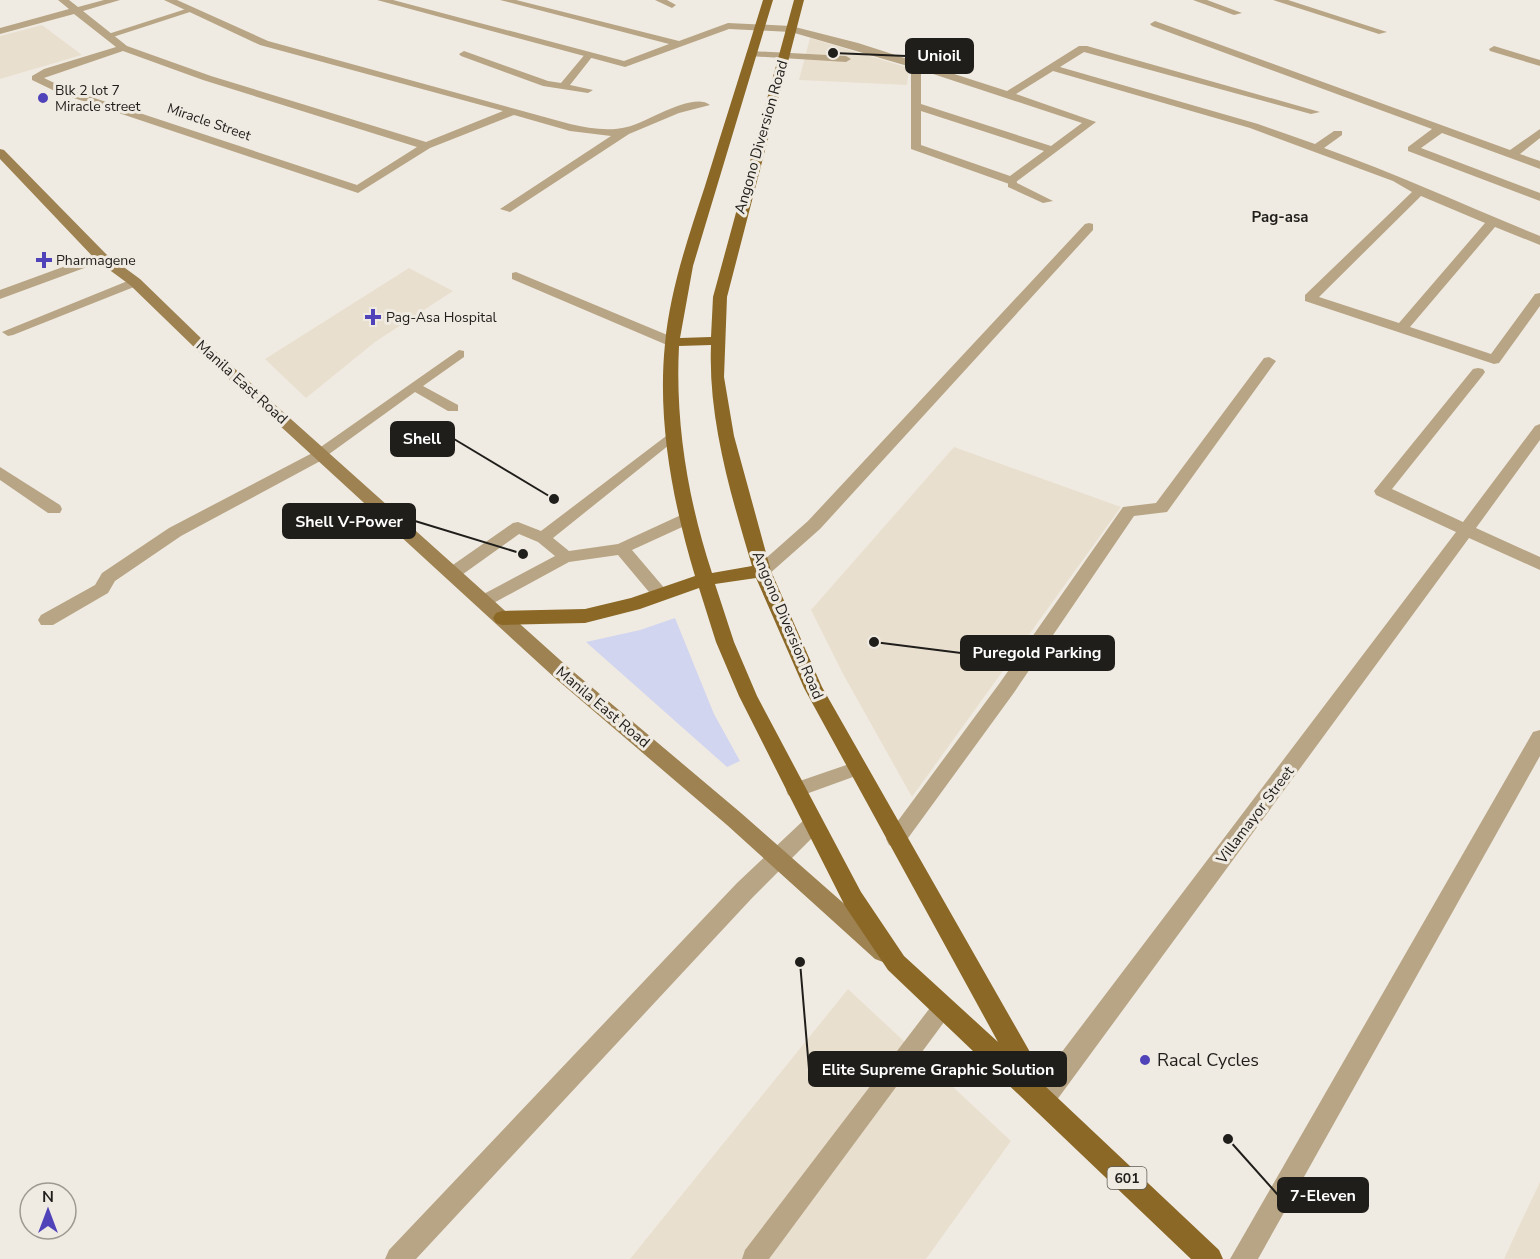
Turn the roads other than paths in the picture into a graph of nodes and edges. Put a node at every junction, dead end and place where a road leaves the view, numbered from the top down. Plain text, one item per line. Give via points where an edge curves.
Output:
1 (63, 0) edge
2 (115, 0) edge
3 (169, 0) edge
4 (382, 0) edge
5 (505, 0) edge
6 (659, 0) edge
7 (768, 0) edge
8 (799, 0) edge
9 (1198, 0) edge
10 (1278, 0) edge
11 (672, 5) dead end
12 (78, 10) junction
13 (189, 11) junction
14 (1237, 13) dead end
15 (1155, 24) dead end
16 (759, 27) junction
17 (791, 29) junction
18 (0, 31) edge
19 (1382, 32) dead end
20 (110, 35) junction
21 (680, 44) junction
22 (123, 48) junction
23 (1494, 49) dead end
24 (464, 54) dead end
25 (751, 54) junction
26 (589, 56) junction
27 (784, 56) junction
28 (846, 58) dead end
29 (1540, 63) edge
30 (916, 66) junction
31 (1052, 69) junction
32 (565, 85) junction
33 (588, 90) dead end
34 (1008, 95) junction
35 (705, 105) dead end
36 (916, 106) junction
37 (514, 111) junction
38 (1315, 112) dead end
39 (1440, 129) junction
40 (626, 131) junction
41 (1338, 132) dead end
42 (1540, 132) edge
43 (426, 146) junction
44 (1315, 149) junction
45 (1052, 150) junction
46 (0, 152) edge
47 (1511, 154) junction
48 (1540, 165) edge
49 (1012, 181) junction
50 (1419, 191) junction
51 (1540, 197) edge
52 (1047, 201) dead end
53 (506, 209) dead end
54 (1492, 222) junction
55 (1089, 227) dead end
56 (1540, 241) edge
57 (101, 257) junction
58 (516, 276) dead end
59 (135, 282) junction
60 (0, 295) edge
61 (1540, 297) edge
62 (1401, 329) junction
63 (8, 332) dead end
64 (717, 341) junction
65 (672, 342) junction
66 (459, 354) dead end
67 (1269, 361) dead end
68 (1478, 372) dead end
69 (413, 386) junction
70 (453, 408) dead end
71 (1540, 429) edge
72 (674, 434) junction
73 (320, 454) junction
74 (0, 472) edge
75 (54, 509) dead end
76 (686, 519) junction
77 (1466, 529) junction
78 (543, 538) junction
79 (621, 549) junction
80 (566, 557) junction
81 (1540, 564) edge
82 (762, 571) junction
83 (453, 573) junction
84 (703, 580) junction
85 (660, 594) junction
86 (484, 601) junction
87 (502, 618) junction
88 (47, 620) dead end
89 (1540, 738) edge
90 (858, 768) junction
91 (795, 790) junction
92 (813, 824) junction
93 (896, 839) junction
94 (778, 858) junction
95 (896, 963) junction
96 (942, 1007) junction
97 (1042, 1099) junction
98 (398, 1259) edge
99 (754, 1259) edge
100 (1210, 1259) edge
101 (1243, 1259) edge

1 - 12 street
2 - 12 street
3 - 13 street
4 - 26 street
5 - 21 street
6 - 11 lane
7 - 16 main road
8 - 17 main road, Angono Diversion Road
9 - 14 street
10 - 19 street
12 - 18 street
12 - 20 street
13 - 20 lane
13 - 37 street via 264,43
15 - 39 street
16 - 17 street
16 - 21 street via 728,26
16 - 25 main road
17 - 27 main road, Angono Diversion Road
17 - 30 street
20 - 22 street
21 - 26 street via 626,64
22 - 43 street
22 - 43 street, Miracle Street via 36,78 63,91 358,189
23 - 29 street
24 - 32 lane via 546,84
25 - 27 lane
25 - 65 main road via 686,266
26 - 32 lane
27 - 28 lane
27 - 64 main road, Angono Diversion Road via 726,267
30 - 34 street
30 - 36 street
31 - 34 street
31 - 38 street via 1083,48
31 - 44 street via 1254,126
32 - 33 lane
34 - 45 street via 1090,122
35 - 40 street via 682,108
36 - 45 street
36 - 49 street via 915,147
37 - 40 street via 547,124
37 - 43 street
39 - 47 street
39 - 51 street via 1412,149
40 - 53 street
41 - 44 street
42 - 47 street
44 - 50 street via 1397,178
45 - 49 street
46 - 57 main road, Manila East Road / 601
47 - 48 street
49 - 52 lane via 1012,185
50 - 54 street
50 - 62 street via 1310,298
54 - 56 street
54 - 62 street
55 - 82 street via 814,525
57 - 59 main road, Manila East Road / 601
57 - 60 street
58 - 65 lane
59 - 63 lane
59 - 73 main road, Manila East Road / 601
61 - 62 street via 1494,360
64 - 65 main road
64 - 82 main road, Angono Diversion Road via 717,377 726,436
65 - 72 main road
66 - 69 lane
67 - 93 street via 1161,508 1129,511
68 - 77 street via 1382,491
69 - 70 lane
69 - 73 lane
71 - 77 street, Villamayor Street
72 - 76 main road
72 - 78 lane
73 - 83 main road, Manila East Road / 601
73 - 88 street via 175,532 108,577 102,589
74 - 75 street
76 - 79 lane
76 - 84 main road
77 - 81 street
77 - 97 street, Villamayor Street
78 - 80 lane
78 - 83 lane via 518,527
79 - 80 lane
79 - 85 lane
80 - 86 lane
82 - 84 main road
82 - 90 main road, Angono Diversion Road via 813,688
83 - 86 main road, Manila East Road / 601
84 - 85 main road
84 - 91 main road via 748,696
85 - 87 main road via 585,616
86 - 87 main road, Manila East Road / 601
87 - 94 main road, Manila East Road / 601
89 - 101 street
90 - 91 lane
90 - 93 main road, Angono Diversion Road
91 - 92 main road
92 - 94 street
92 - 95 main road via 853,899
93 - 97 main road, Angono Diversion Road
94 - 95 main road, Manila East Road / 601
94 - 98 street
95 - 96 main road, Manila East Road / 601
96 - 97 main road, Manila East Road / 601
96 - 99 lane
97 - 100 main road, Manila East Road / 601

